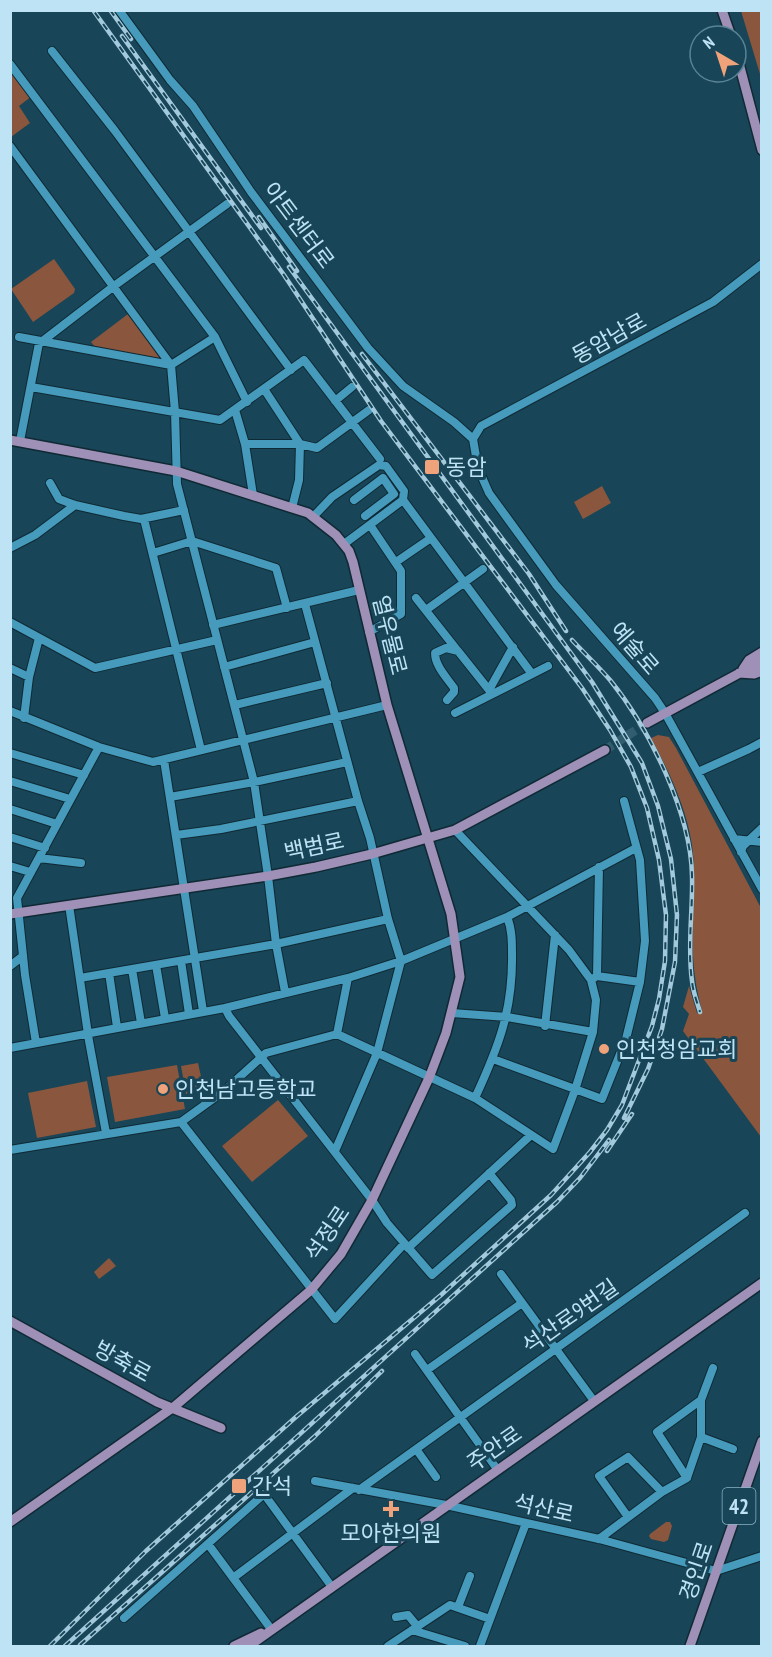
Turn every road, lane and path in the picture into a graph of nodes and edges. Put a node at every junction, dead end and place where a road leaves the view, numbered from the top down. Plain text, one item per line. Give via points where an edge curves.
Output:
1 (119, 10) edge
2 (52, 51) dead end
3 (10, 64) edge
4 (744, 84) edge
5 (10, 146) edge
6 (762, 150) edge
7 (227, 204) dead end
8 (189, 233) junction
9 (155, 256) junction
10 (762, 264) edge
11 (114, 286) junction
12 (215, 337) junction
13 (19, 338) dead end
14 (40, 343) junction
15 (171, 365) junction
16 (291, 370) junction
17 (31, 387) junction
18 (352, 387) dead end
19 (264, 389) junction
20 (335, 401) junction
21 (247, 402) junction
22 (235, 410) junction
23 (369, 410) dead end
24 (175, 412) junction
25 (351, 423) junction
26 (473, 439) junction
27 (15, 441) edge
28 (245, 444) junction
29 (300, 444) junction
30 (380, 459) dead end
31 (373, 470) junction
32 (176, 471) junction
33 (380, 480) junction
34 (50, 483) dead end
35 (254, 495) junction
36 (354, 500) dead end
37 (403, 500) junction
38 (75, 505) junction
39 (380, 505) junction
40 (292, 508) junction
41 (184, 510) junction
42 (365, 516) dead end
43 (314, 517) junction
44 (378, 518) junction
45 (144, 519) junction
46 (370, 525) junction
47 (431, 538) junction
48 (192, 541) junction
49 (344, 544) junction
50 (10, 548) edge
51 (153, 553) junction
52 (396, 562) junction
53 (483, 569) dead end
54 (464, 582) junction
55 (359, 590) junction
56 (416, 598) dead end
57 (305, 604) junction
58 (287, 608) junction
59 (426, 610) junction
60 (10, 622) edge
61 (213, 625) junction
62 (369, 632) junction
63 (39, 638) junction
64 (217, 640) junction
65 (315, 642) junction
66 (513, 647) junction
67 (177, 650) junction
68 (458, 651) junction
69 (762, 652) edge
70 (762, 661) edge
71 (548, 666) dead end
72 (224, 667) junction
73 (10, 668) edge
74 (762, 671) edge
75 (739, 673) junction
76 (532, 674) junction
77 (29, 677) junction
78 (327, 683) junction
79 (490, 692) junction
80 (447, 700) dead end
81 (235, 705) junction
82 (387, 705) junction
83 (10, 711) edge
84 (455, 713) dead end
85 (665, 713) junction
86 (336, 717) junction
87 (24, 718) junction
88 (647, 723) tunnel mouth
89 (244, 741) junction
90 (762, 742) edge
91 (99, 747) junction
92 (201, 750) junction
93 (605, 750) tunnel mouth
94 (10, 753) edge
95 (164, 760) junction
96 (347, 762) junction
97 (698, 772) junction
98 (84, 775) junction
99 (10, 781) edge
100 (254, 782) junction
101 (170, 797) junction
102 (70, 799) junction
103 (358, 801) junction
104 (624, 801) dead end
105 (10, 809) edge
106 (260, 820) junction
107 (57, 824) junction
108 (762, 828) edge
109 (455, 830) junction
110 (176, 836) junction
111 (10, 837) edge
112 (426, 838) junction
113 (734, 839) junction
114 (750, 840) junction
115 (762, 842) edge
116 (45, 848) junction
117 (636, 848) junction
118 (741, 852) junction
119 (372, 854) junction
120 (39, 858) junction
121 (81, 863) dead end
122 (10, 866) edge
123 (599, 867) junction
124 (30, 872) junction
125 (268, 876) junction
126 (185, 887) junction
127 (762, 889) edge
128 (69, 905) junction
129 (529, 906) junction
130 (14, 914) edge
131 (507, 917) junction
132 (388, 919) junction
133 (555, 935) junction
134 (455, 939) junction
135 (276, 944) junction
136 (23, 956) junction
137 (194, 959) junction
138 (181, 961) junction
139 (401, 961) junction
140 (156, 965) junction
141 (10, 966) edge
142 (132, 969) junction
143 (109, 973) junction
144 (80, 978) junction
145 (348, 978) junction
146 (594, 978) junction
147 (640, 982) junction
148 (285, 992) junction
149 (225, 1008) junction
150 (196, 1012) junction
151 (453, 1013) junction
152 (507, 1017) junction
153 (165, 1018) junction
154 (141, 1023) junction
155 (545, 1026) junction
156 (117, 1028) junction
157 (593, 1032) junction
158 (89, 1033) junction
159 (337, 1034) junction
160 (36, 1043) junction
161 (10, 1048) edge
162 (376, 1053) junction
163 (261, 1057) junction
164 (493, 1059) junction
165 (429, 1078) junction
166 (575, 1090) junction
167 (475, 1098) junction
168 (181, 1122) junction
169 (106, 1133) junction
170 (531, 1135) junction
171 (10, 1150) edge
172 (335, 1151) junction
173 (489, 1173) junction
174 (372, 1200) junction
175 (745, 1213) dead end
176 (406, 1246) junction
177 (501, 1274) dead end
178 (762, 1283) edge
179 (311, 1290) junction
180 (522, 1303) junction
181 (10, 1321) edge
182 (555, 1349) junction
183 (415, 1354) dead end
184 (713, 1368) dead end
185 (427, 1370) junction
186 (701, 1400) junction
187 (594, 1401) junction
188 (171, 1408) junction
189 (460, 1417) junction
190 (220, 1428) dead end
191 (701, 1437) junction
192 (762, 1441) edge
193 (416, 1449) junction
194 (733, 1449) dead end
195 (497, 1469) junction
196 (436, 1477) dead end
197 (687, 1478) junction
198 (315, 1481) dead end
199 (356, 1489) junction
200 (662, 1492) junction
201 (446, 1505) junction
202 (628, 1517) junction
203 (10, 1522) edge
204 (526, 1523) junction
205 (293, 1533) junction
206 (599, 1539) junction
207 (208, 1544) junction
208 (762, 1556) edge
209 (716, 1572) junction
210 (471, 1576) dead end
211 (233, 1578) junction
212 (332, 1587) junction
213 (458, 1608) junction
214 (396, 1617) dead end
215 (124, 1618) dead end
216 (490, 1619) junction
217 (414, 1628) junction
218 (273, 1629) junction
219 (446, 1644) edge
220 (234, 1647) edge
221 (249, 1647) edge
222 (263, 1647) edge
223 (388, 1647) edge
224 (465, 1647) edge
225 (480, 1647) edge
226 (690, 1647) edge

1 - 26 street, 아트센터로 via 368,348 404,386
2 - 8 street
3 - 9 street
4 - 6 main road
5 - 11 street
7 - 8 street
8 - 9 street
8 - 16 street
9 - 11 street
9 - 12 street
10 - 26 street, 동암남로 via 713,302 481,426
11 - 14 street
11 - 15 street
12 - 15 street
12 - 21 street
13 - 14 street
14 - 15 street
14 - 17 street
15 - 24 street
16 - 19 street
16 - 20 street via 304,360
17 - 24 street
17 - 27 street
18 - 20 street
19 - 21 street
19 - 29 street
20 - 25 street
21 - 22 street
22 - 24 street via 220,420
22 - 28 street
23 - 25 street
24 - 32 street
25 - 29 street via 317,448
25 - 30 street
26 - 85 street, 예술로 via 480,475 489,493 556,585
27 - 32 main road, 열우물로
28 - 29 street
28 - 35 street
29 - 40 street via 299,480
31 - 33 street
31 - 37 street via 379,465 386,466 404,491
31 - 43 street via 332,497
32 - 35 main road, 열우물로
32 - 41 street
33 - 36 street
33 - 39 street via 394,494
34 - 38 street via 59,499
35 - 40 main road, 열우물로
37 - 44 street
37 - 47 street
38 - 45 street
38 - 50 street
39 - 42 street
39 - 44 street
40 - 43 main road, 열우물로
41 - 45 street
41 - 48 street
43 - 49 main road, 열우물로
44 - 46 street
45 - 51 street
46 - 49 street
46 - 52 street
47 - 52 street
47 - 54 street
48 - 51 street
48 - 58 street via 276,568
48 - 61 street
49 - 55 main road, 열우물로 via 350,551
51 - 67 street
52 - 62 street via 401,571 401,614
53 - 54 street
54 - 59 street
54 - 66 street
55 - 57 street
55 - 62 main road, 열우물로
56 - 59 street
57 - 58 street
57 - 65 street
58 - 61 street
59 - 68 street
60 - 63 street
61 - 64 street
62 - 82 main road, 열우물로
63 - 67 street via 95,668
63 - 77 street
64 - 67 street
64 - 72 street
65 - 72 street
65 - 78 street
66 - 76 street
66 - 79 street
67 - 92 street
68 - 79 street
68 - 80 street via 446,648 435,652 454,688
69 - 75 main road
70 - 75 main road
71 - 76 street
72 - 81 street
73 - 77 street
74 - 75 main road
75 - 85 main road
76 - 79 street
77 - 87 street
78 - 81 street
78 - 86 street
79 - 84 street
81 - 89 street
82 - 86 street
82 - 112 main road, 열우물로
83 - 87 street
85 - 88 main road
85 - 97 street, 예술로
86 - 89 street
86 - 96 street
87 - 91 street
89 - 92 street
89 - 100 street
90 - 97 street
91 - 95 street via 153,762
91 - 98 street
92 - 95 street
93 - 109 main road, 백범로
94 - 98 street
95 - 101 street
96 - 100 street
96 - 103 street
97 - 113 street, 예술로
98 - 102 street
99 - 102 street
100 - 101 street
100 - 106 street
101 - 110 street
102 - 107 street
103 - 106 street
103 - 119 street
104 - 117 street
105 - 107 street
106 - 110 street
106 - 125 street
107 - 116 street
108 - 114 street
109 - 112 main road, 백범로
109 - 129 street
110 - 126 street
111 - 116 street
112 - 119 main road, 백범로
112 - 134 main road, 석정로 via 451,914
113 - 114 street
113 - 118 street, 예술로
114 - 115 street
114 - 118 street
116 - 120 street
117 - 123 street
117 - 147 street via 645,941
118 - 127 street, 예술로
119 - 125 main road, 백범로
119 - 132 street
120 - 121 street
120 - 124 street
122 - 124 street
123 - 129 street
123 - 146 street
124 - 130 street
125 - 126 main road, 백범로
125 - 135 street
126 - 128 main road, 백범로
126 - 137 street
128 - 130 main road, 백범로
128 - 144 street
129 - 131 street
129 - 133 street
130 - 136 street
131 - 134 street
131 - 152 street via 512,967
132 - 135 street
132 - 139 street
133 - 146 street
133 - 155 street
134 - 139 street
134 - 151 main road, 석정로 via 460,977
135 - 137 street
135 - 148 street
136 - 141 street
136 - 160 street
137 - 138 street
137 - 150 street
138 - 140 street
138 - 150 street
139 - 145 street
139 - 162 street
140 - 142 street
140 - 153 street
142 - 143 street
142 - 154 street
143 - 144 street
143 - 156 street
144 - 158 street
145 - 148 street
145 - 159 street
146 - 147 street
146 - 157 street
147 - 166 street via 626,1039 602,1099
148 - 149 street
149 - 150 street
149 - 163 street
150 - 153 street
151 - 152 street
151 - 165 main road, 석정로
152 - 155 street
152 - 164 street
153 - 154 street
154 - 156 street
155 - 157 street
156 - 158 street
157 - 166 street
158 - 160 street
158 - 169 street
159 - 162 street
159 - 163 street
160 - 161 street
162 - 165 street
162 - 172 street
163 - 168 street via 224,1091
163 - 172 street
164 - 166 street
164 - 167 street
165 - 167 street
165 - 174 main road, 석정로
166 - 170 street via 553,1149
167 - 170 street
168 - 169 street
168 - 179 street
169 - 171 street
170 - 173 street
172 - 174 street
173 - 176 street
173 - 176 street via 512,1205 432,1275
174 - 176 street
174 - 179 main road, 석정로 via 341,1254
175 - 182 street, 석산로9번길
176 - 179 street via 335,1319
177 - 180 street
178 - 187 main road, 주안로
179 - 188 main road, 석정로
180 - 182 street
180 - 185 street
181 - 188 main road, 방축로
182 - 187 street
182 - 189 street, 석산로9번길
183 - 185 street
184 - 186 street
185 - 189 street
186 - 191 street
186 - 197 street via 657,1432
187 - 195 main road, 주안로
188 - 190 main road, 방축로
188 - 203 main road, 석정로
189 - 193 street, 석산로9번길
189 - 195 street
191 - 194 street
191 - 197 street
192 - 209 main road, 경인로 / 42
193 - 196 street
193 - 199 street, 석산로9번길
195 - 201 main road, 주안로
197 - 200 street
198 - 199 street, 석산로
199 - 201 street, 석산로
199 - 205 street, 석산로9번길
200 - 202 street
200 - 202 street via 628,1457 599,1476
201 - 204 street, 석산로
201 - 212 main road, 주안로
202 - 206 street
204 - 206 street, 석산로
204 - 216 street
205 - 207 street via 264,1494
205 - 211 street, 석산로9번길
205 - 212 street
206 - 209 street, 석산로
207 - 211 street
207 - 215 street
208 - 209 street
209 - 226 main road, 경인로 / 42
210 - 213 street
211 - 218 street
212 - 218 main road, 주안로
213 - 216 street
213 - 217 street via 450,1605
214 - 217 street via 408,1615
216 - 225 street
217 - 219 street
217 - 223 street
218 - 220 main road
218 - 221 main road, 주안로
218 - 222 main road
219 - 224 street

